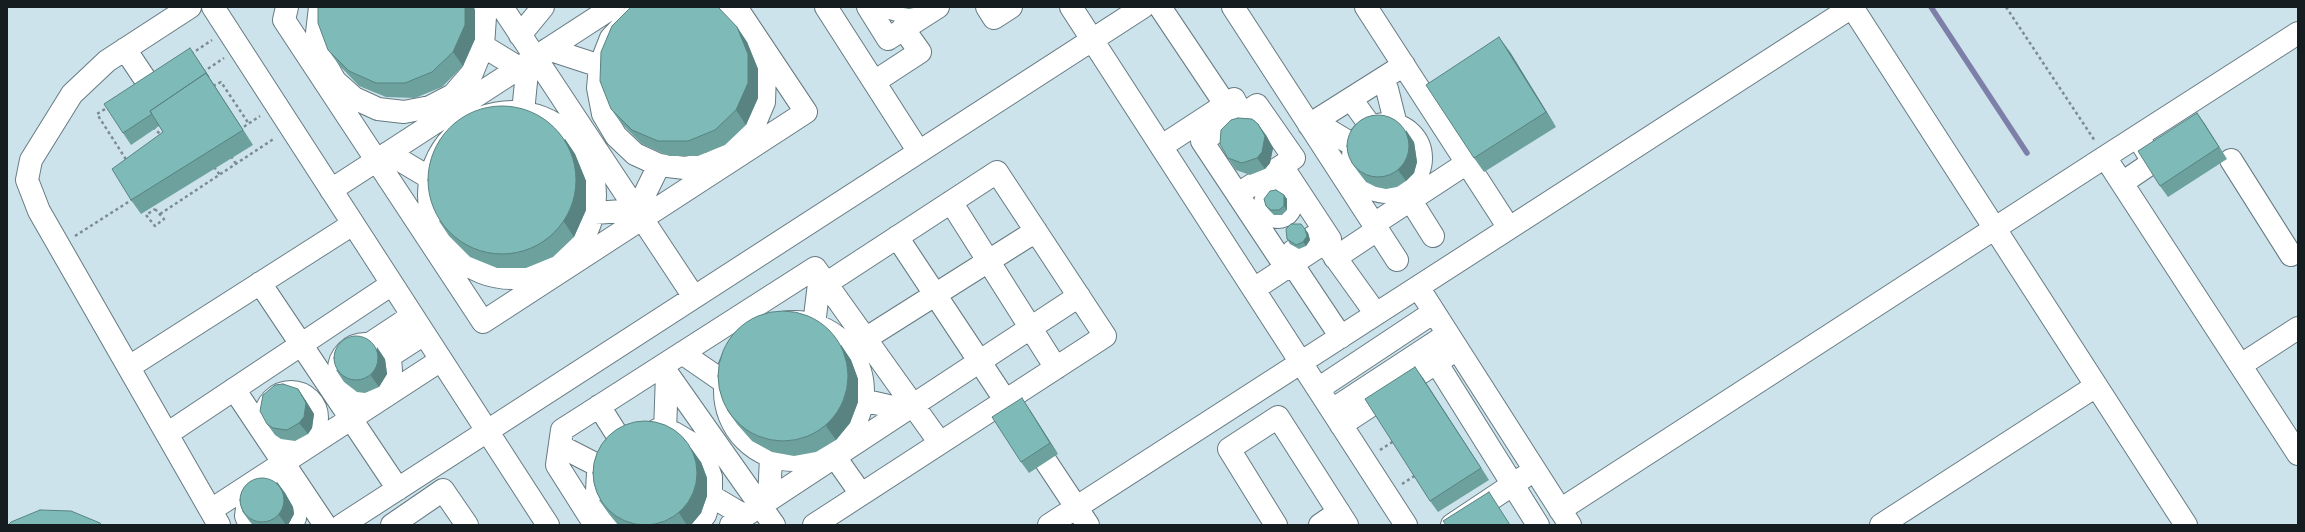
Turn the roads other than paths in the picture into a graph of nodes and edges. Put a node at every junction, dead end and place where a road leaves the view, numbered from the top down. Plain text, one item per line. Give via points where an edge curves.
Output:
1 (190, 7) edge
2 (213, 7) edge
3 (287, 7) edge
4 (320, 7) edge
5 (481, 7) edge
6 (502, 7) edge
7 (543, 7) edge
8 (613, 7) edge
9 (715, 7) edge
10 (736, 7) edge
11 (826, 7) edge
12 (868, 7) edge
13 (930, 7) edge
14 (938, 7) edge
15 (987, 7) edge
16 (1011, 7) edge
17 (1071, 7) edge
18 (1142, 7) edge
19 (1160, 7) edge
20 (1233, 7) edge
21 (1366, 7) edge
22 (1852, 7) edge
23 (640, 9) edge
24 (897, 21) edge
25 (2298, 33) edge
26 (520, 35) junction
27 (1092, 40) junction
28 (483, 46) junction
29 (125, 49) junction
30 (533, 59) junction
31 (1404, 65) junction
32 (600, 66) junction
33 (147, 82) edge
34 (874, 82) junction
35 (332, 84) junction
36 (1387, 89) dead end
37 (1351, 99) junction
38 (764, 102) junction
39 (391, 111) junction
40 (456, 111) junction
41 (523, 112) junction
42 (790, 122) junction
43 (1312, 123) junction
44 (1396, 125) junction
45 (1372, 128) junction
46 (616, 136) junction
47 (2137, 136) junction
48 (1162, 146) junction
49 (1355, 146) junction
50 (919, 152) junction
51 (389, 153) junction
52 (592, 153) junction
53 (729, 157) junction
54 (2106, 157) junction
55 (2231, 160) dead end
56 (1467, 163) junction
57 (659, 165) junction
58 (1418, 170) junction
59 (430, 178) junction
60 (1352, 179) junction
61 (1441, 180) junction
62 (2122, 183) junction
63 (331, 190) junction
64 (1380, 190) junction
65 (1406, 194) junction
66 (1275, 196) junction
67 (951, 202) junction
68 (594, 213) junction
69 (639, 214) junction
70 (353, 224) junction
71 (1374, 224) junction
72 (1509, 228) junction
73 (1994, 230) junction
74 (1036, 231) junction
75 (1433, 236) dead end
76 (897, 237) junction
77 (442, 250) junction
78 (2291, 255) dead end
79 (1397, 260) dead end
80 (988, 261) junction
81 (559, 268) junction
82 (489, 276) junction
83 (823, 279) junction
84 (260, 284) junction
85 (392, 284) junction
86 (1418, 287) junction
87 (1254, 289) junction
88 (935, 295) junction
89 (1078, 296) junction
90 (694, 297) junction
91 (470, 303) junction
92 (750, 310) junction
93 (1380, 311) junction
94 (1434, 312) junction
95 (334, 322) junction
96 (418, 325) junction
97 (814, 325) junction
98 (1031, 328) junction
99 (2298, 328) edge
100 (763, 329) junction
101 (1400, 334) junction
102 (1341, 337) junction
103 (1453, 341) junction
104 (300, 345) junction
105 (858, 346) junction
106 (355, 349) junction
107 (1373, 352) junction
108 (682, 353) junction
109 (387, 358) junction
110 (441, 360) junction
111 (980, 362) junction
112 (1301, 362) junction
113 (1425, 363) junction
114 (2241, 366) junction
115 (129, 367) junction
116 (1056, 368) junction
117 (318, 370) junction
118 (664, 370) junction
119 (261, 372) junction
120 (1342, 373) junction
121 (1392, 381) junction
122 (724, 382) junction
123 (2096, 386) junction
124 (234, 389) junction
125 (1318, 389) junction
126 (344, 391) junction
127 (383, 394) junction
128 (276, 397) junction
129 (862, 400) junction
130 (1006, 400) junction
131 (1361, 402) junction
132 (599, 406) junction
133 (909, 408) junction
134 (315, 413) junction
135 (251, 415) junction
136 (1336, 417) junction
137 (350, 421) junction
138 (735, 428) junction
139 (487, 431) junction
140 (665, 432) junction
141 (167, 434) junction
142 (621, 441) junction
143 (940, 443) junction
144 (560, 446) junction
145 (708, 448) junction
146 (2298, 454) edge
147 (771, 457) junction
148 (835, 457) junction
149 (601, 467) junction
150 (1535, 469) junction
151 (284, 472) edge
152 (1513, 484) junction
153 (398, 489) junction
154 (861, 494) junction
155 (711, 496) junction
156 (451, 502) junction
157 (751, 512) edge
158 (217, 513) edge
159 (1082, 516) edge
160 (1565, 517) edge
161 (1343, 519) edge
162 (248, 521) edge
163 (604, 524) edge
164 (319, 525) edge
165 (326, 525) edge
166 (342, 525) edge
167 (392, 525) edge
168 (455, 525) edge
169 (467, 525) edge
170 (548, 525) edge
171 (696, 525) edge
172 (774, 525) edge
173 (814, 525) edge
174 (1049, 525) edge
175 (1276, 525) edge
176 (1320, 525) edge
177 (1406, 525) edge
178 (1452, 525) edge
179 (1538, 525) edge
180 (1881, 525) edge
181 (2186, 525) edge

1 - 29 street
2 - 63 street
3 - 35 street via 284,20
4 - 35 street via 317,33 322,58
5 - 28 street via 484,17
6 - 26 street
7 - 26 street
8 - 30 street
9 - 38 street via 739,22 756,45 765,72
10 - 42 street via 806,112
11 - 34 street
12 - 24 street via 888,40
13 - 24 street
14 - 24 street
15 - 16 street via 994,18
17 - 27 street
18 - 27 street
19 - 66 street
20 - 43 street
21 - 31 street
22 - 72 street
22 - 73 street
23 - 32 street via 611,38
24 - 34 street via 920,52
25 - 47 street
26 - 30 street
27 - 48 street
27 - 50 street
28 - 30 street
28 - 40 street via 472,73 452,95
29 - 33 street
29 - 115 street via 96,70 72,94 31,160 27,180 39,211
30 - 32 street
30 - 40 street
30 - 41 street
30 - 52 street
31 - 37 street
31 - 56 street
32 - 46 street via 598,88 603,114
34 - 50 street
35 - 39 street via 378,109
35 - 51 street
36 - 44 street
37 - 43 street
37 - 45 street
38 - 42 street
38 - 53 street via 753,128
39 - 40 street via 404,112 430,107
39 - 51 street
40 - 41 street via 487,115
40 - 51 street
40 - 59 street via 461,128 442,150
41 - 52 street via 545,117
42 - 53 street
43 - 49 street
43 - 60 street
44 - 45 street via 1385,124
44 - 58 street via 1417,138 1421,158
45 - 49 street via 1364,132
46 - 52 street
46 - 57 street via 635,154
47 - 54 street
47 - 62 street via 2153,162
48 - 66 street
48 - 87 street
49 - 60 street
50 - 90 street
51 - 59 street
51 - 63 street
51 - 77 street
52 - 68 street via 596,184
52 - 69 street
53 - 57 street via 685,168
53 - 69 street
54 - 62 street
54 - 73 street
55 - 78 street
56 - 61 street
56 - 72 street
57 - 69 street
58 - 61 street
58 - 65 street
59 - 77 street via 428,199
60 - 64 street
60 - 71 street
61 - 65 street
62 - 114 street
63 - 70 street
64 - 65 street
64 - 71 street
65 - 71 street
65 - 75 street
66 - 66 street via 1202,141 1204,140
66 - 71 street
66 - 87 street
66 - 93 street
66 - 102 street
67 - 74 street via 997,172
67 - 76 street
67 - 80 street
68 - 69 street
68 - 81 street via 583,240
69 - 81 street
69 - 90 street
70 - 84 street
70 - 85 street
71 - 79 street
72 - 86 street
73 - 123 street
73 - 160 street
74 - 80 street
74 - 89 street
76 - 83 street
76 - 88 street
77 - 82 street
77 - 91 street
80 - 88 street
80 - 98 street
81 - 82 street via 515,279
81 - 91 street via 483,322
82 - 91 street
83 - 92 street via 815,268
83 - 97 street
83 - 105 street
84 - 104 street
84 - 115 street
85 - 95 street
85 - 96 street
86 - 93 street
86 - 94 street
87 - 112 street
88 - 105 street
88 - 111 street
89 - 98 street
89 - 116 street via 1105,336
90 - 139 street
92 - 100 street
92 - 108 street
93 - 101 street
93 - 102 street
94 - 101 street
94 - 103 street
95 - 104 street
95 - 106 street
96 - 106 street
96 - 109 street
96 - 110 street
97 - 100 street via 787,322
97 - 105 street via 830,331 846,345
98 - 111 street
98 - 116 street
99 - 114 street
100 - 122 street via 746,340 732,360
101 - 107 street
101 - 113 street
102 - 107 street
102 - 112 street
102 - 120 street
103 - 113 street
103 - 150 street
104 - 117 street
104 - 119 street
105 - 129 street via 858,364 863,385
105 - 133 street
106 - 109 street via 377,347
106 - 117 street
106 - 126 street via 339,369
107 - 120 street
107 - 121 street
108 - 118 street
108 - 122 street
109 - 127 street via 390,377
110 - 127 street
110 - 139 street
111 - 130 street
111 - 133 street
112 - 125 street
112 - 159 street
113 - 121 street
113 - 152 street
114 - 146 street
115 - 141 street
116 - 130 street
117 - 126 street
117 - 128 street
118 - 132 street
118 - 140 street
118 - 145 street
119 - 124 street
119 - 128 street
120 - 125 street
120 - 131 street
121 - 131 street
122 - 138 street via 726,406
123 - 180 street
123 - 181 street
124 - 135 street
124 - 141 street
125 - 136 street
126 - 127 street
126 - 134 street
126 - 137 street
127 - 137 street
128 - 134 street via 300,393 307,397
128 - 135 street
128 - 151 street via 264,418
129 - 133 street
129 - 147 street via 862,407 853,427 839,444 818,456 795,460
130 - 143 street
130 - 159 street
131 - 136 street
132 - 142 street
132 - 144 street via 562,430
133 - 143 street
133 - 148 street
134 - 137 street
134 - 151 street via 310,435
135 - 151 street
136 - 177 street
137 - 151 street
137 - 153 street
138 - 145 street
138 - 147 street via 750,446
139 - 153 street
139 - 170 street
140 - 142 street via 654,430 635,433
140 - 145 street via 674,433 691,443
141 - 158 street
142 - 149 street via 606,456
143 - 154 street
144 - 149 street
144 - 163 street via 557,465
145 - 155 street via 704,458 711,476
145 - 157 street
147 - 157 street
148 - 154 street
148 - 157 street
149 - 163 street via 597,491
150 - 152 street
150 - 160 street
151 - 158 street
151 - 162 street via 252,494
151 - 164 street
151 - 165 street
152 - 178 street
152 - 179 street
153 - 166 street
154 - 173 street
155 - 157 street
155 - 171 street via 704,515
156 - 167 street via 443,490
156 - 168 street
156 - 169 street
157 - 172 street
158 - 162 street
159 - 174 street
161 - 175 street via 1278,417 1229,449
161 - 176 street

